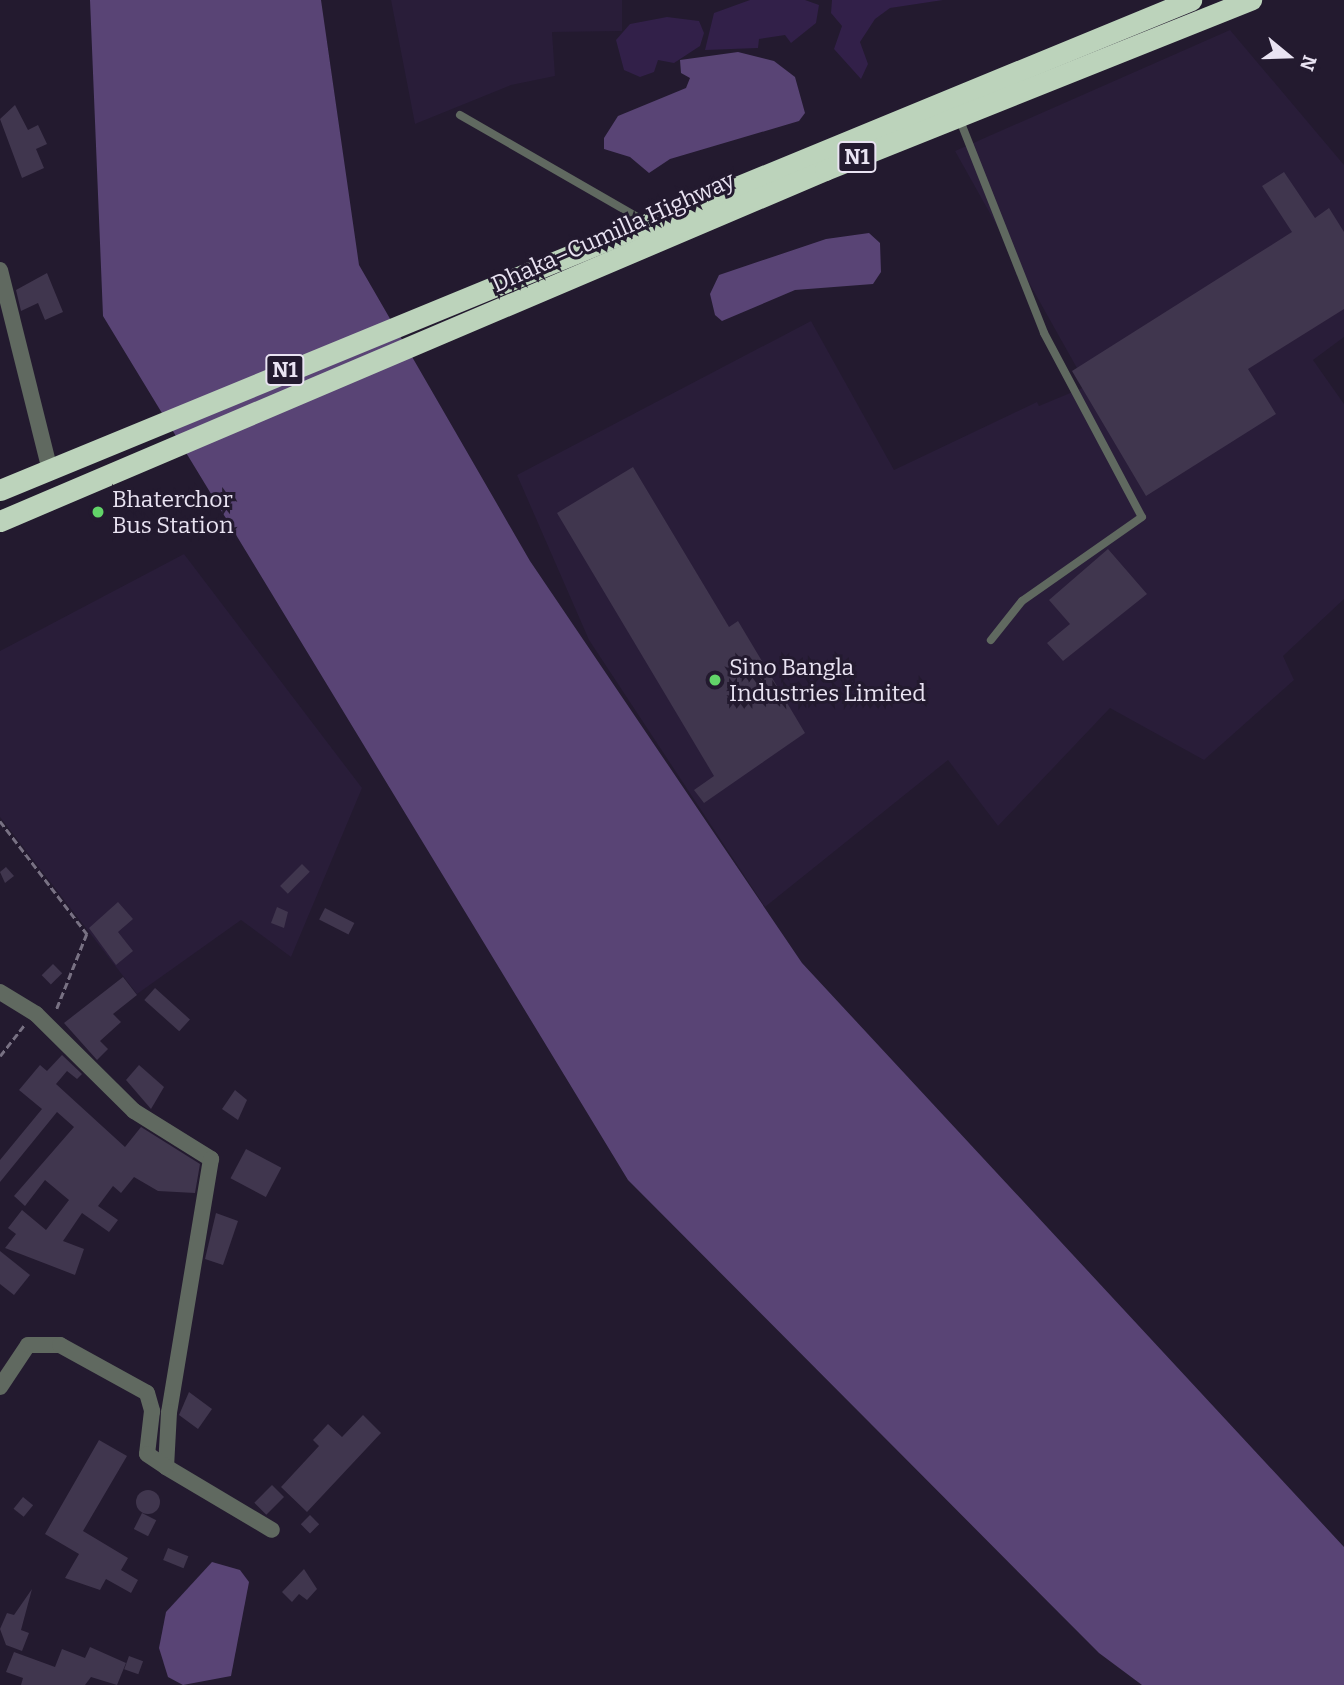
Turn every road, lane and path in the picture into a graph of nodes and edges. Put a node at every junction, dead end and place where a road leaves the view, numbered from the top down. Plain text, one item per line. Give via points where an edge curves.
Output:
1 (1191, 0) edge
2 (1251, 0) edge
3 (460, 115) dead end
4 (959, 118) junction
5 (644, 221) junction
6 (0, 270) edge
7 (50, 470) junction
8 (0, 490) edge
9 (0, 521) edge
10 (991, 639) dead end
11 (0, 821) edge
12 (0, 992) edge
13 (36, 1014) junction
14 (0, 1056) edge
15 (0, 1387) edge
16 (166, 1467) junction
17 (272, 1530) dead end

1 - 5 highway, Dhaka–Cumilla Highway / N1
2 - 4 highway, Dhaka–Cumilla Highway / N1
3 - 5 lane
4 - 9 highway, Dhaka–Cumilla Highway / N1
4 - 10 lane via 1044,333 1142,517 1022,601
5 - 7 highway, Dhaka–Cumilla Highway / N1
6 - 7 street
7 - 8 highway, Dhaka–Cumilla Highway / N1
11 - 13 path via 88,934 59,1010
12 - 13 street
13 - 14 path
13 - 16 street via 134,1111 211,1159 169,1412
15 - 16 street via 28,1345 60,1345 147,1393 152,1411 147,1454
16 - 17 street

